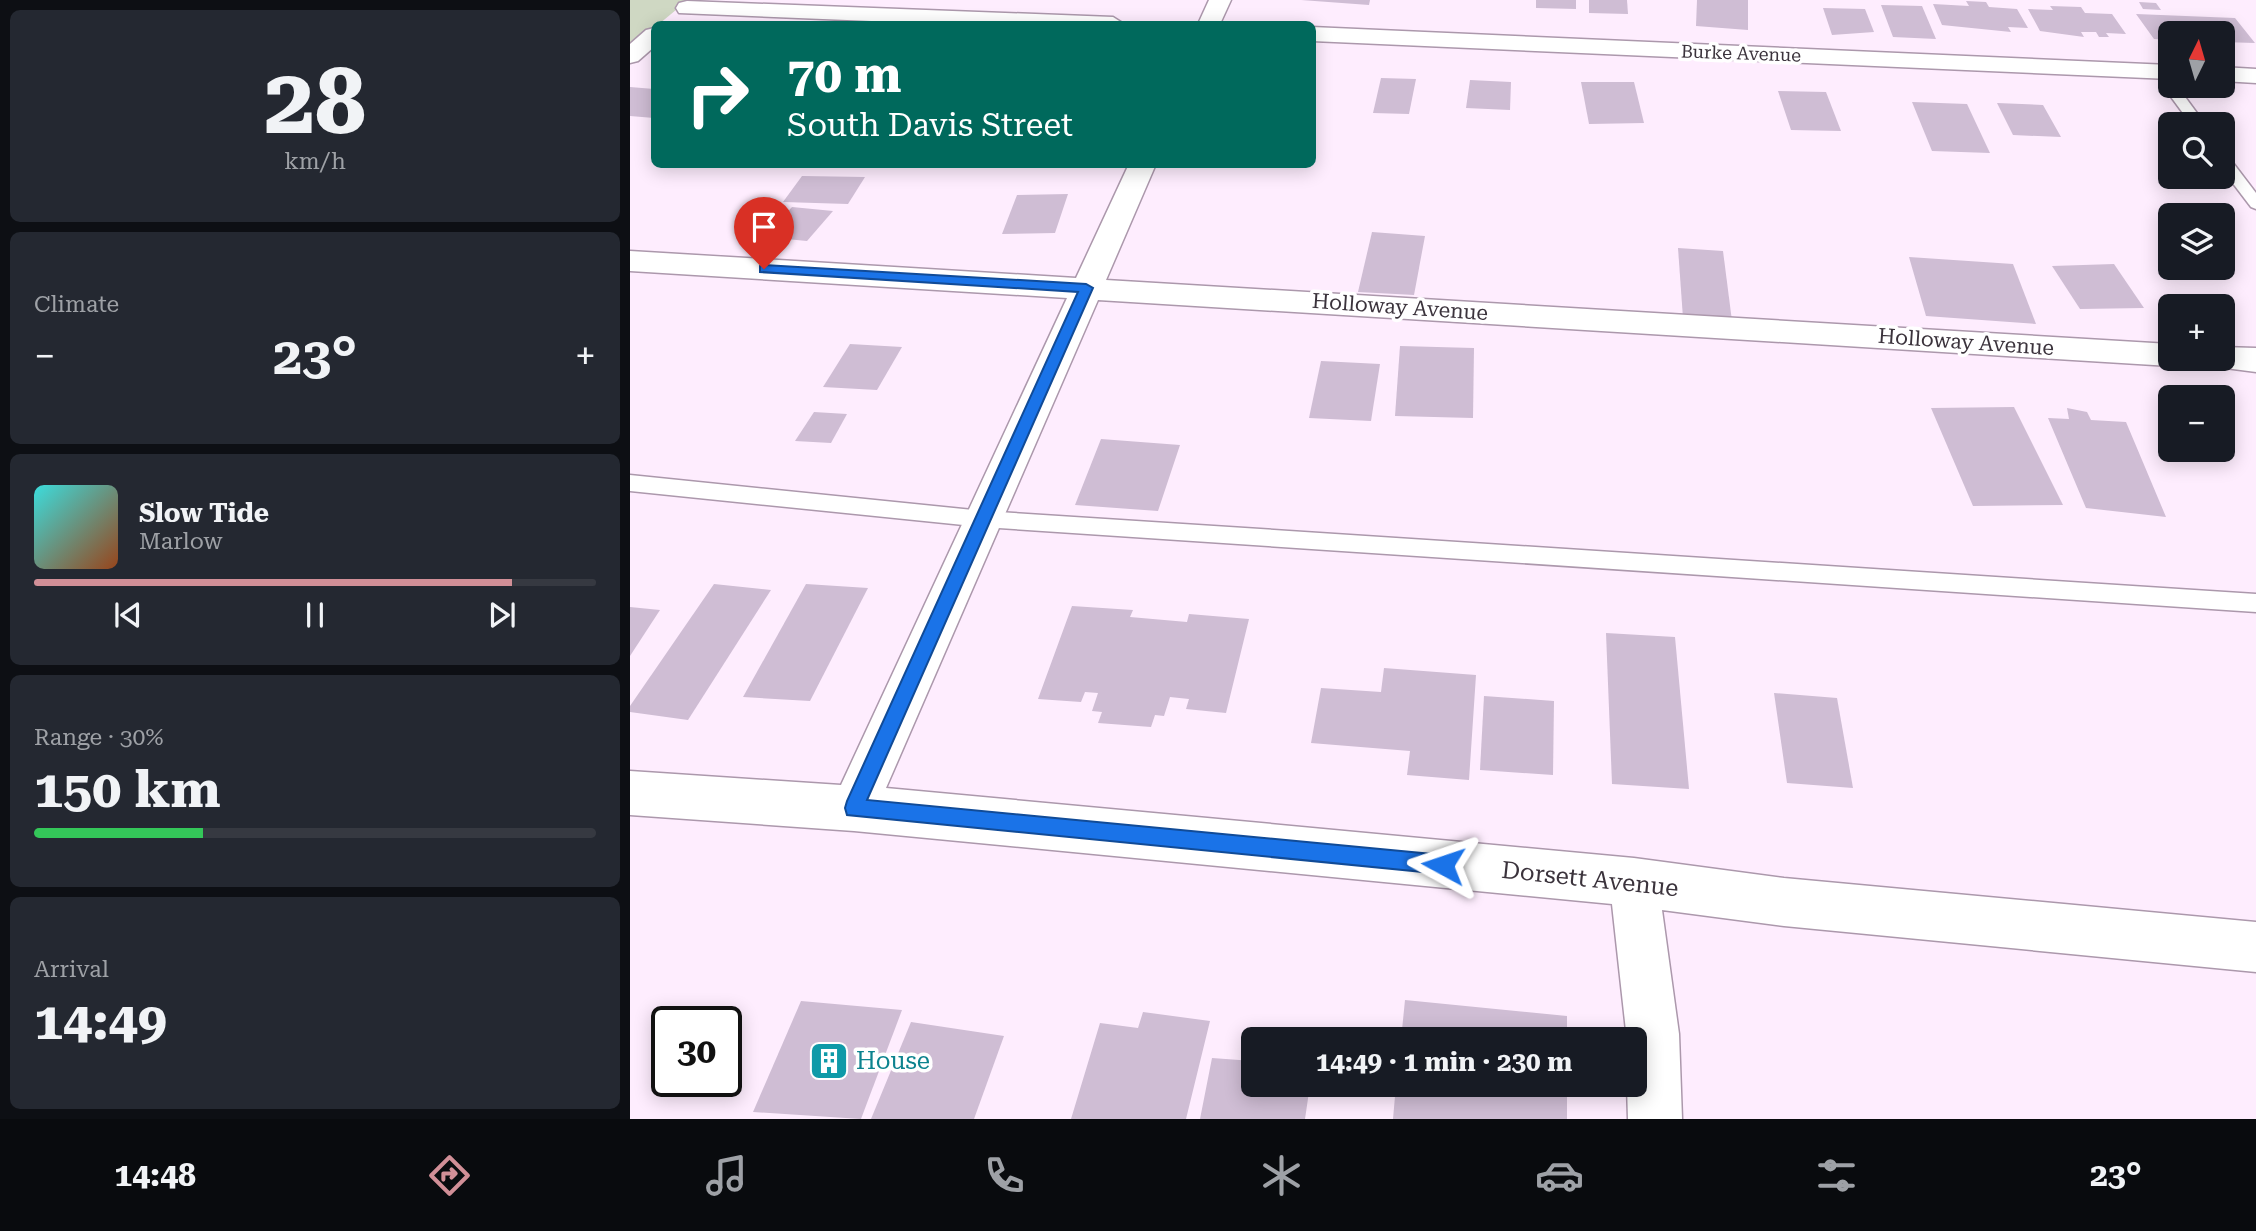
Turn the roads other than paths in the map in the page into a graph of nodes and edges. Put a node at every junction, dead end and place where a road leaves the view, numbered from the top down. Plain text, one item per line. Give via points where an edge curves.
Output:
1 (1220, 0) edge
2 (692, 4) edge
3 (671, 21) edge
4 (1051, 21) edge
5 (1210, 21) edge
6 (1316, 34) edge
7 (651, 38) edge
8 (630, 56) edge
9 (2235, 75) edge
10 (2256, 76) edge
11 (2158, 78) edge
12 (1141, 168) edge
13 (2235, 176) edge
14 (2256, 204) edge
15 (630, 261) edge
16 (1086, 288) junction
17 (2158, 354) edge
18 (2235, 359) edge
19 (2256, 360) edge
20 (630, 483) edge
21 (983, 519) junction
22 (2256, 603) edge
23 (630, 793) edge
24 (854, 808) junction
25 (1634, 882) junction
26 (2256, 947) edge
27 (1655, 1119) edge

1 - 5 street
2 - 3 street
2 - 4 street
6 - 11 street, Burke Avenue
7 - 8 street
9 - 10 street
12 - 16 street
13 - 14 lane
15 - 16 street, Holloway Avenue
16 - 17 street, Holloway Avenue
16 - 21 street
18 - 19 street
20 - 21 lane
21 - 22 lane
21 - 24 street
23 - 24 street, Dorsett Avenue
24 - 25 street, Dorsett Avenue
25 - 26 street, Dorsett Avenue via 1784,902
25 - 27 street via 1653,1034

